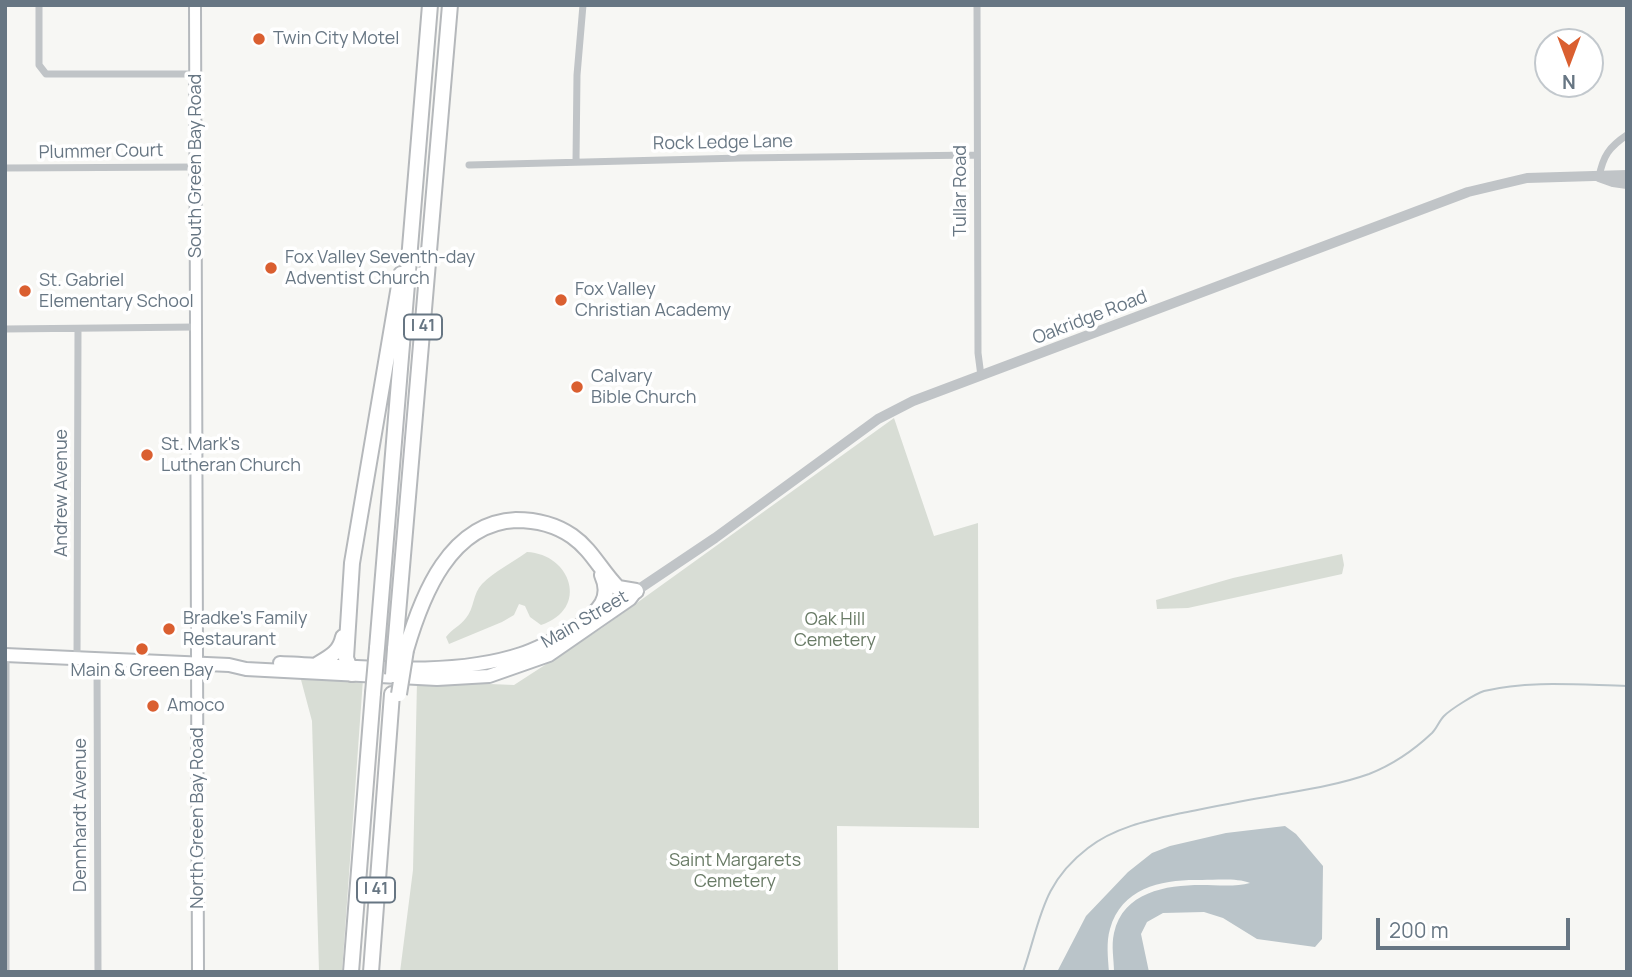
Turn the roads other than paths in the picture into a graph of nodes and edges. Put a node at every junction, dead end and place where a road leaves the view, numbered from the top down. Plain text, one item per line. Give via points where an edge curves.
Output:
1 (39, 5) edge
2 (195, 5) edge
3 (430, 5) edge
4 (450, 5) edge
5 (583, 5) edge
6 (977, 5) edge
7 (195, 74) junction
8 (1627, 135) edge
9 (977, 155) junction
10 (576, 161) junction
11 (469, 165) dead end
12 (196, 167) junction
13 (5, 168) edge
14 (1627, 175) edge
15 (1599, 177) junction
16 (1627, 184) edge
17 (408, 253) junction
18 (197, 327) junction
19 (5, 329) edge
20 (78, 329) junction
21 (981, 376) junction
22 (585, 547) junction
23 (352, 563) junction
24 (636, 591) junction
25 (580, 625) junction
26 (401, 649) junction
27 (5, 655) edge
28 (77, 658) junction
29 (97, 659) junction
30 (197, 663) junction
31 (318, 663) junction
32 (229, 665) junction
33 (350, 670) junction
34 (6, 972) edge
35 (98, 972) edge
36 (198, 972) edge
37 (351, 972) edge
38 (370, 972) edge

1 - 7 street via 39,65 46,74
2 - 7 main road, South Green Bay Road
3 - 17 highway, I 41
4 - 26 highway, I 41
5 - 10 street
6 - 9 street, Tullar Road
7 - 12 main road, South Green Bay Road
8 - 15 street via 1608,150
9 - 10 street, Rock Ledge Lane
9 - 21 street, Tullar Road
10 - 11 street, Rock Ledge Lane
12 - 13 street, Plummer Court
12 - 18 main road, South Green Bay Road
14 - 15 street, Oakridge Road
15 - 16 street, Oakridge Road
15 - 21 street, Oakridge Road via 1527,178 1468,192
17 - 23 highway via 399,282
17 - 37 highway, I 41, bridge
18 - 20 street
18 - 30 main road, South Green Bay Road
19 - 20 street
20 - 28 street, Andrew Avenue
21 - 24 street, Oakridge Road via 878,419
22 - 24 highway via 618,588
22 - 25 highway via 604,577 607,591 602,605
22 - 26 highway via 559,529 534,521 500,523 476,533 436,575
23 - 31 highway via 347,573 342,643 334,655
23 - 33 highway
24 - 25 main road, Main Street
24 - 33 main road, Main Street via 567,645 501,673 453,679
25 - 33 main road, Main Street via 520,654 467,666
26 - 38 highway, I 41, bridge via 382,808
27 - 28 main road, Main Street
27 - 34 street
28 - 29 main road, Main Street
29 - 30 main road, Main Street
29 - 35 street, Dennhardt Avenue
30 - 32 main road, Main Street
30 - 36 main road, North Green Bay Road
31 - 32 main road, Main Street via 246,661
31 - 33 main road, Main Street
32 - 33 main road, Main Street

